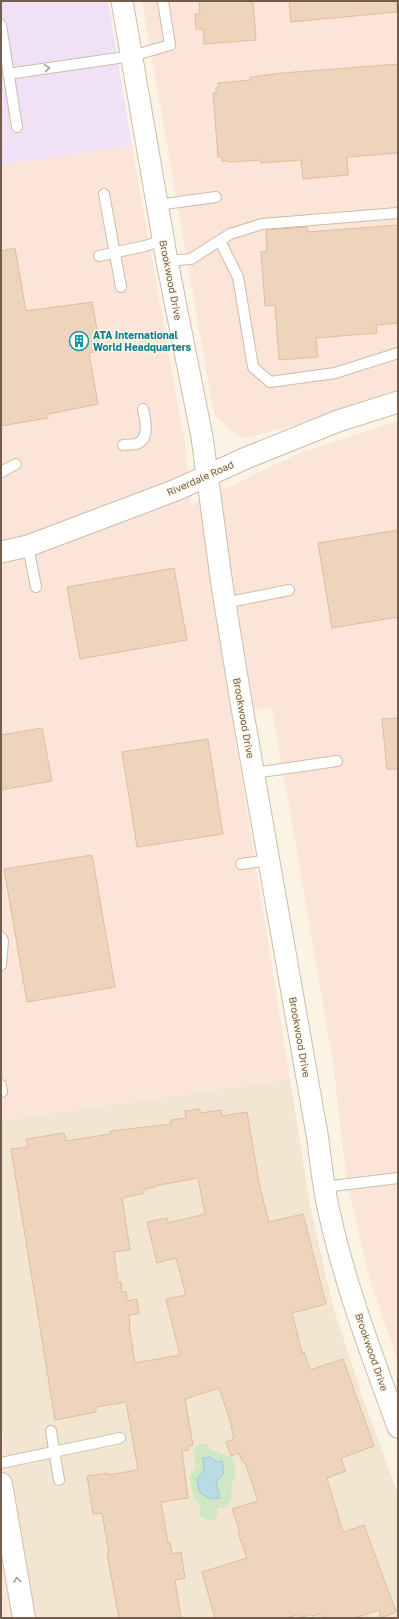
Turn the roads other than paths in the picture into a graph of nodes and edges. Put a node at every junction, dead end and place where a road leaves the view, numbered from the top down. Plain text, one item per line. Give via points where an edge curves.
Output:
1 (122, 1) edge
2 (163, 1) edge
3 (1, 25) edge
4 (132, 56) junction
5 (8, 74) junction
6 (17, 127) dead end
7 (104, 194) dead end
8 (216, 197) dead end
9 (157, 205) junction
10 (398, 213) edge
11 (163, 240) junction
12 (220, 241) junction
13 (115, 252) junction
14 (99, 256) dead end
15 (167, 261) junction
16 (122, 287) dead end
17 (398, 353) edge
18 (398, 402) edge
19 (143, 409) dead end
20 (123, 445) dead end
21 (16, 464) dead end
22 (1, 472) edge
23 (208, 475) junction
24 (28, 546) junction
25 (1, 552) edge
26 (36, 587) dead end
27 (288, 590) dead end
28 (225, 602) junction
29 (337, 761) dead end
30 (254, 773) junction
31 (269, 860) junction
32 (241, 864) dead end
33 (1, 937) edge
34 (1, 965) edge
35 (398, 1178) edge
36 (324, 1187) junction
37 (398, 1427) edge
38 (51, 1431) dead end
39 (120, 1438) dead end
40 (54, 1452) junction
41 (1, 1463) edge
42 (59, 1480) dead end
43 (1, 1484) edge
44 (24, 1618) edge

1 - 4 street, Brookwood Drive
2 - 4 lane via 170,45
3 - 5 lane
5 -> 4 lane
4 - 9 street, Brookwood Drive
5 - 6 lane
7 - 13 lane
8 - 9 lane
9 - 11 street, Brookwood Drive
10 - 12 lane via 262,224 230,234
11 - 13 lane
11 - 15 street, Brookwood Drive
12 - 15 lane via 191,259
12 - 17 lane via 238,276 253,366 270,382 335,373
13 - 14 lane
13 - 16 lane
15 - 23 street, Brookwood Drive
18 - 23 street, Riverdale Road via 338,421
19 - 20 lane via 147,427 144,438 138,443
21 - 22 lane
23 - 24 street, Riverdale Road via 176,490
23 - 28 street, Brookwood Drive
24 - 25 street, Riverdale Road
24 - 26 lane
27 - 28 lane
28 - 30 street, Brookwood Drive
29 - 30 lane
30 - 31 street, Brookwood Drive
31 - 32 lane
31 - 36 street, Brookwood Drive via 317,1133
33 - 34 lane
35 - 36 lane
36 - 37 street, Brookwood Drive via 342,1263
38 - 40 lane
39 - 40 lane
40 - 41 lane
40 - 42 lane
44 -> 43 street

